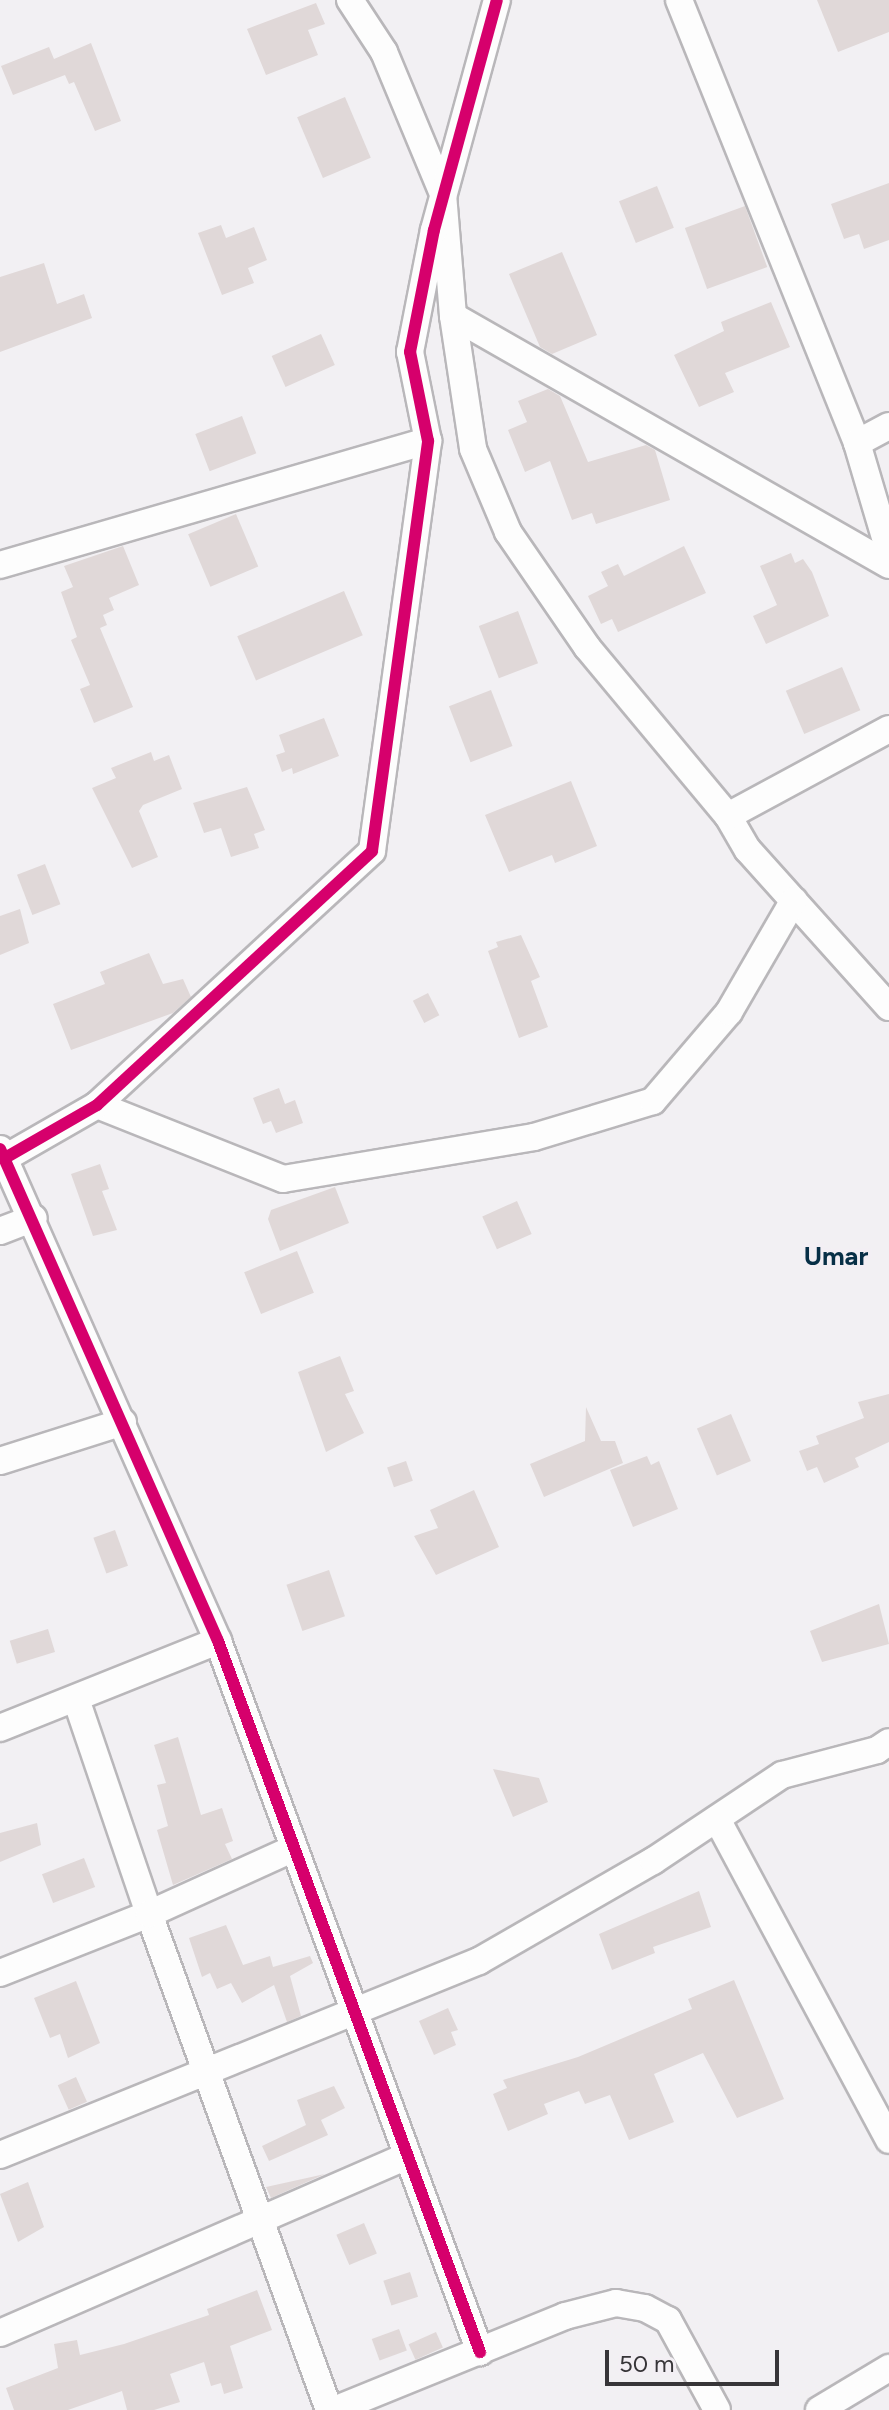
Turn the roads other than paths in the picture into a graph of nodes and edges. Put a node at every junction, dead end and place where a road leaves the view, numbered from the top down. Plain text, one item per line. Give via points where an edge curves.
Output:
1 (350, 0) edge
2 (497, 0) edge
3 (679, 0) edge
4 (443, 194) junction
5 (453, 316) junction
6 (889, 426) edge
7 (428, 441) junction
8 (857, 443) junction
9 (889, 551) edge
10 (0, 565) edge
11 (889, 565) edge
12 (889, 729) edge
13 (728, 816) junction
14 (794, 900) junction
15 (889, 1007) edge
16 (97, 1105) junction
17 (2, 1154) edge
18 (34, 1218) junction
19 (0, 1231) edge
20 (123, 1422) junction
21 (0, 1461) edge
22 (218, 1641) junction
23 (76, 1699) junction
24 (0, 1728) edge
25 (889, 1742) edge
26 (717, 1819) junction
27 (292, 1849) junction
28 (149, 1914) junction
29 (0, 1973) edge
30 (354, 2007) junction
31 (207, 2069) junction
32 (889, 2140) edge
33 (0, 2155) edge
34 (405, 2157) junction
35 (259, 2224) junction
36 (0, 2333) edge
37 (480, 2352) junction
38 (889, 2368) edge
39 (332, 2410) edge
40 (717, 2410) edge
41 (819, 2410) edge

1 - 4 street via 384,52
2 - 4 street
3 - 8 street
4 - 5 street
4 - 7 street via 410,352
5 - 11 street
5 - 13 street via 473,449 508,532 587,647
6 - 8 street
7 - 10 street
7 - 16 street via 372,851
8 - 9 street
12 - 13 street
13 - 14 street via 748,850
14 - 15 street
14 - 16 street via 729,1012 653,1101 534,1137 283,1179
16 - 17 street
17 - 18 street
18 - 19 street
18 - 20 street
20 - 21 street
20 - 22 street
22 - 23 street
22 - 27 street
23 - 24 street
23 - 28 street
25 - 26 street via 877,1750 782,1775
26 - 30 street via 479,1961
26 - 32 street
27 - 28 street
27 - 30 street
28 - 29 street
28 - 31 street
30 - 31 street
30 - 34 street
31 - 33 street
31 - 35 street
34 - 35 street
34 - 37 street
35 - 36 street
35 - 39 street
37 - 39 street
37 - 40 street via 565,2316 616,2303 645,2308 668,2320
38 - 41 street

